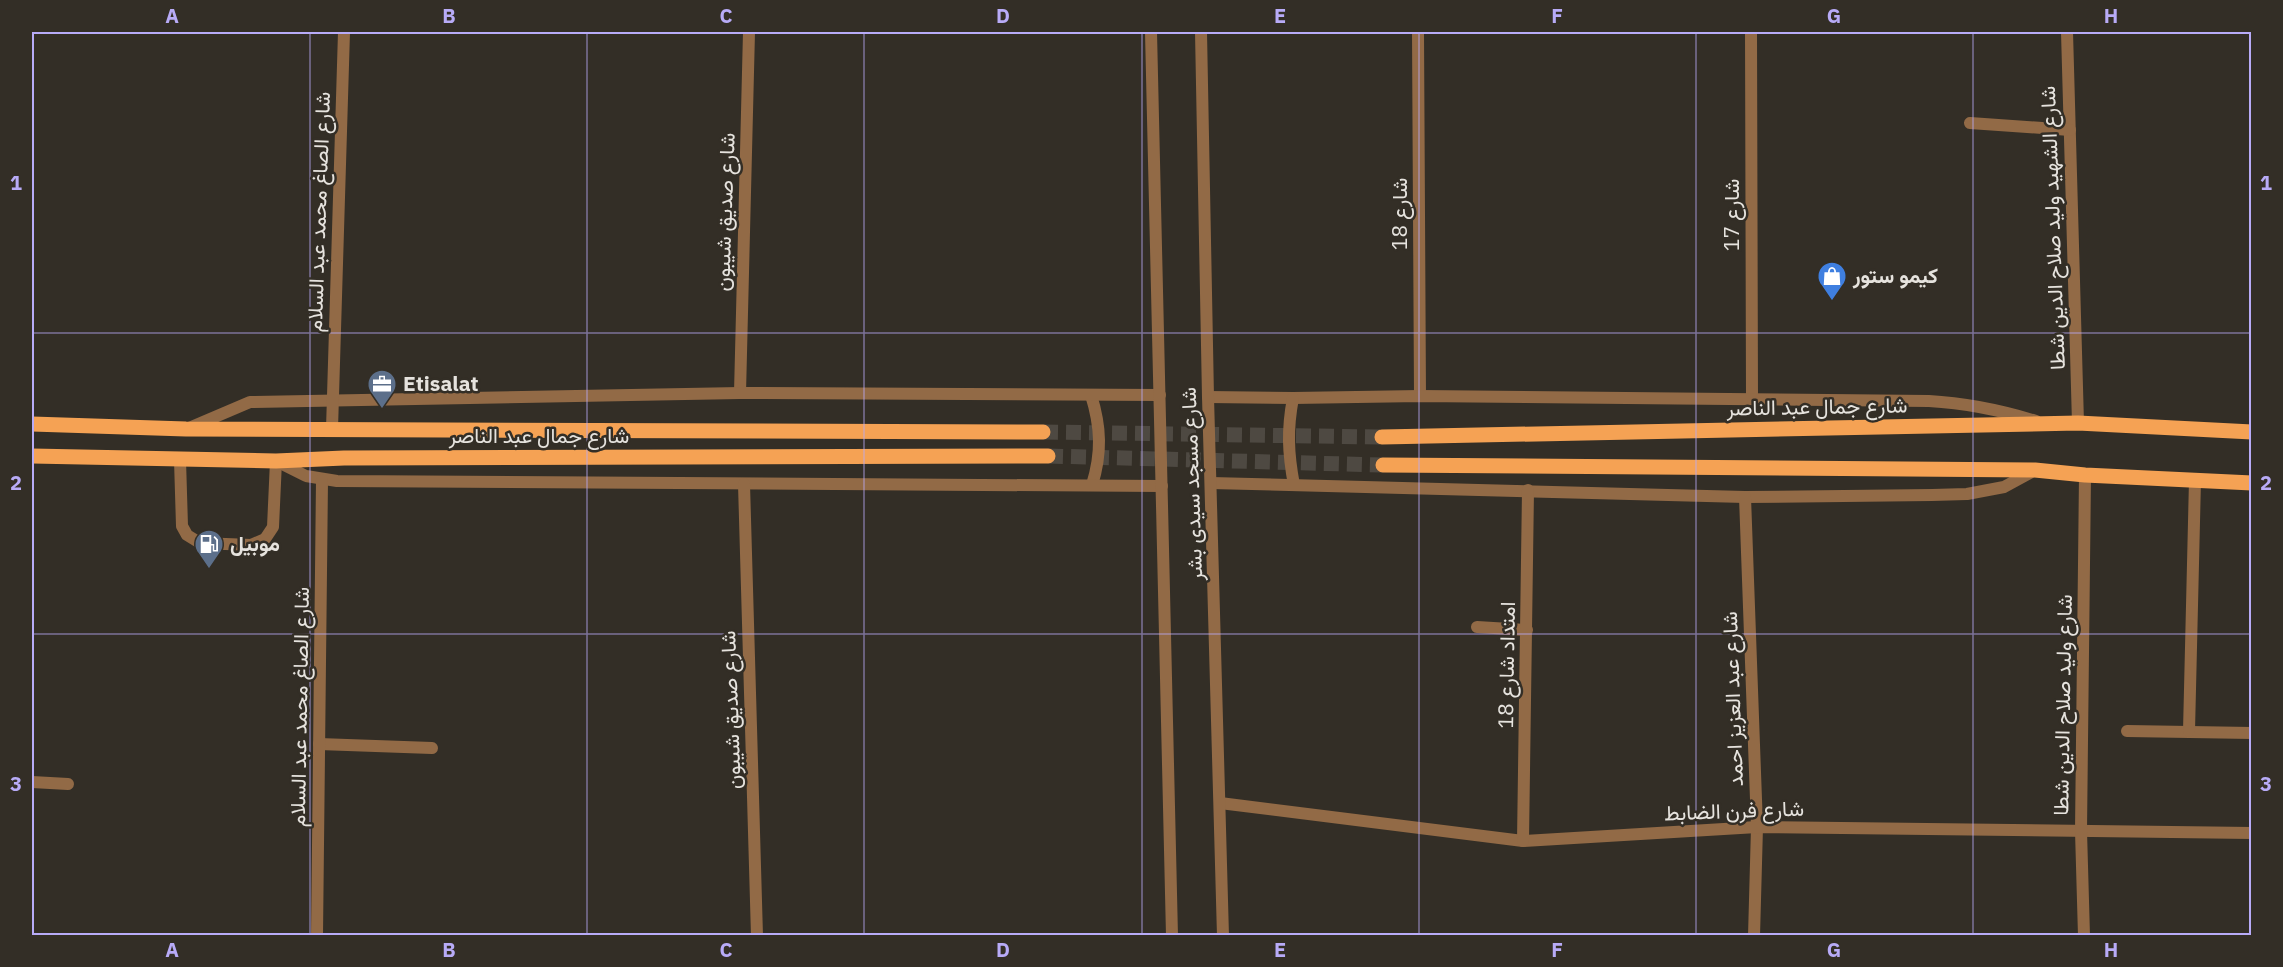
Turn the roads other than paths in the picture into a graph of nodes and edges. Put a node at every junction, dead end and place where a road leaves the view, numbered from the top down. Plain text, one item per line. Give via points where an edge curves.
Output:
1 (344, 32) edge
2 (749, 32) edge
3 (1151, 32) edge
4 (1201, 32) edge
5 (1418, 32) edge
6 (1751, 32) edge
7 (2067, 32) edge
8 (1970, 123) dead end
9 (2070, 130) junction
10 (740, 393) junction
11 (1091, 395) junction
12 (1160, 395) junction
13 (1420, 396) junction
14 (1208, 397) junction
15 (1293, 398) junction
16 (1752, 398) junction
17 (332, 401) junction
18 (2078, 423) junction
19 (32, 424) edge
20 (2043, 424) junction
21 (186, 429) junction
22 (332, 429) junction
23 (1043, 432) tunnel mouth
24 (2252, 432) edge
25 (1382, 436) tunnel mouth
26 (32, 456) edge
27 (1048, 456) tunnel mouth
28 (180, 459) junction
29 (276, 461) junction
30 (1383, 465) tunnel mouth
31 (2035, 470) junction
32 (2085, 474) junction
33 (322, 480) junction
34 (2195, 480) junction
35 (1211, 483) junction
36 (2252, 483) edge
37 (744, 484) junction
38 (1092, 485) junction
39 (1294, 485) junction
40 (1162, 486) junction
41 (1528, 490) junction
42 (1745, 498) junction
43 (1477, 627) dead end
44 (1527, 630) junction
45 (2127, 730) dead end
46 (2189, 731) junction
47 (2252, 733) edge
48 (320, 744) junction
49 (432, 748) dead end
50 (32, 782) edge
51 (69, 784) dead end
52 (1220, 803) junction
53 (1757, 827) junction
54 (2081, 831) junction
55 (2252, 833) edge
56 (1522, 841) junction
57 (317, 936) edge
58 (757, 936) edge
59 (1172, 936) edge
60 (1223, 936) edge
61 (1754, 936) edge
62 (2084, 936) edge

1 - 17 street, شارع الصاغ محمد عبد السلام
2 - 10 street, شارع صديق شيبون
3 - 12 street, شارع مسجد سيدى بشر
4 - 14 street, شارع مسجد سيدى بشر
5 - 13 street, شارع 18
6 - 16 street, شارع 17
7 - 9 street, شارع الشهيد وليد صلاح الدين شطا
8 - 9 street
9 - 18 street, شارع الشهيد وليد صلاح الدين شطا
10 - 11 street
10 - 17 street
11 - 12 street
11 - 38 street via 1101,440
12 - 40 street, شارع مسجد سيدى بشر
13 - 15 street
13 - 16 street
14 - 15 street
14 - 35 street, شارع مسجد سيدى بشر
15 - 39 street via 1288,456
16 - 20 street via 1965,403 2003,410
17 - 21 street via 250,402
17 - 22 street, شارع الصاغ محمد عبد السلام
18 - 20 main road, شارع جمال عبد الناصر
18 - 24 main road, شارع جمال عبد الناصر
19 - 21 main road, شارع جمال عبد الناصر
20 - 25 main road, شارع جمال عبد الناصر
21 - 22 main road, شارع جمال عبد الناصر
22 - 23 main road, شارع جمال عبد الناصر
26 - 28 main road, شارع جمال عبد الناصر
27 - 29 main road, شارع جمال عبد الناصر
28 - 29 main road, شارع جمال عبد الناصر
28 - 29 street via 182,526 187,535 200,543 251,545 265,539 273,527
29 - 33 street
30 - 31 main road
31 - 32 main road
31 - 42 street via 2004,487 1967,494
32 - 34 main road
32 - 54 street, شارع وليد صلاح الدين شطا
33 - 37 street
33 - 48 street, شارع الصاغ محمد عبد السلام
34 - 36 main road
34 - 46 street
35 - 39 street
35 - 52 street, شارع مسجد سيدى بشر
37 - 38 street
37 - 58 street, شارع صديق شيبون
38 - 40 street
39 - 41 street
40 - 59 street, شارع مسجد سيدى بشر
41 - 42 street
41 - 44 street, امتداد شارع 18
42 - 53 street, شارع عبد العزيز احمد
43 - 44 street
44 - 56 street, امتداد شارع 18
45 - 46 street
46 - 47 street
48 - 49 street
48 - 57 street, شارع الصاغ محمد عبد السلام
50 - 51 street
52 - 56 street, شارع فرن الضابط
52 - 60 street, شارع مسجد سيدى بشر
53 - 54 street, شارع فرن الضابط
53 - 56 street, شارع فرن الضابط
53 - 61 street, شارع عبد العزيز احمد
54 - 55 street, شارع فرن الضابط
54 - 62 street, شارع وليد صلاح الدين شطا

